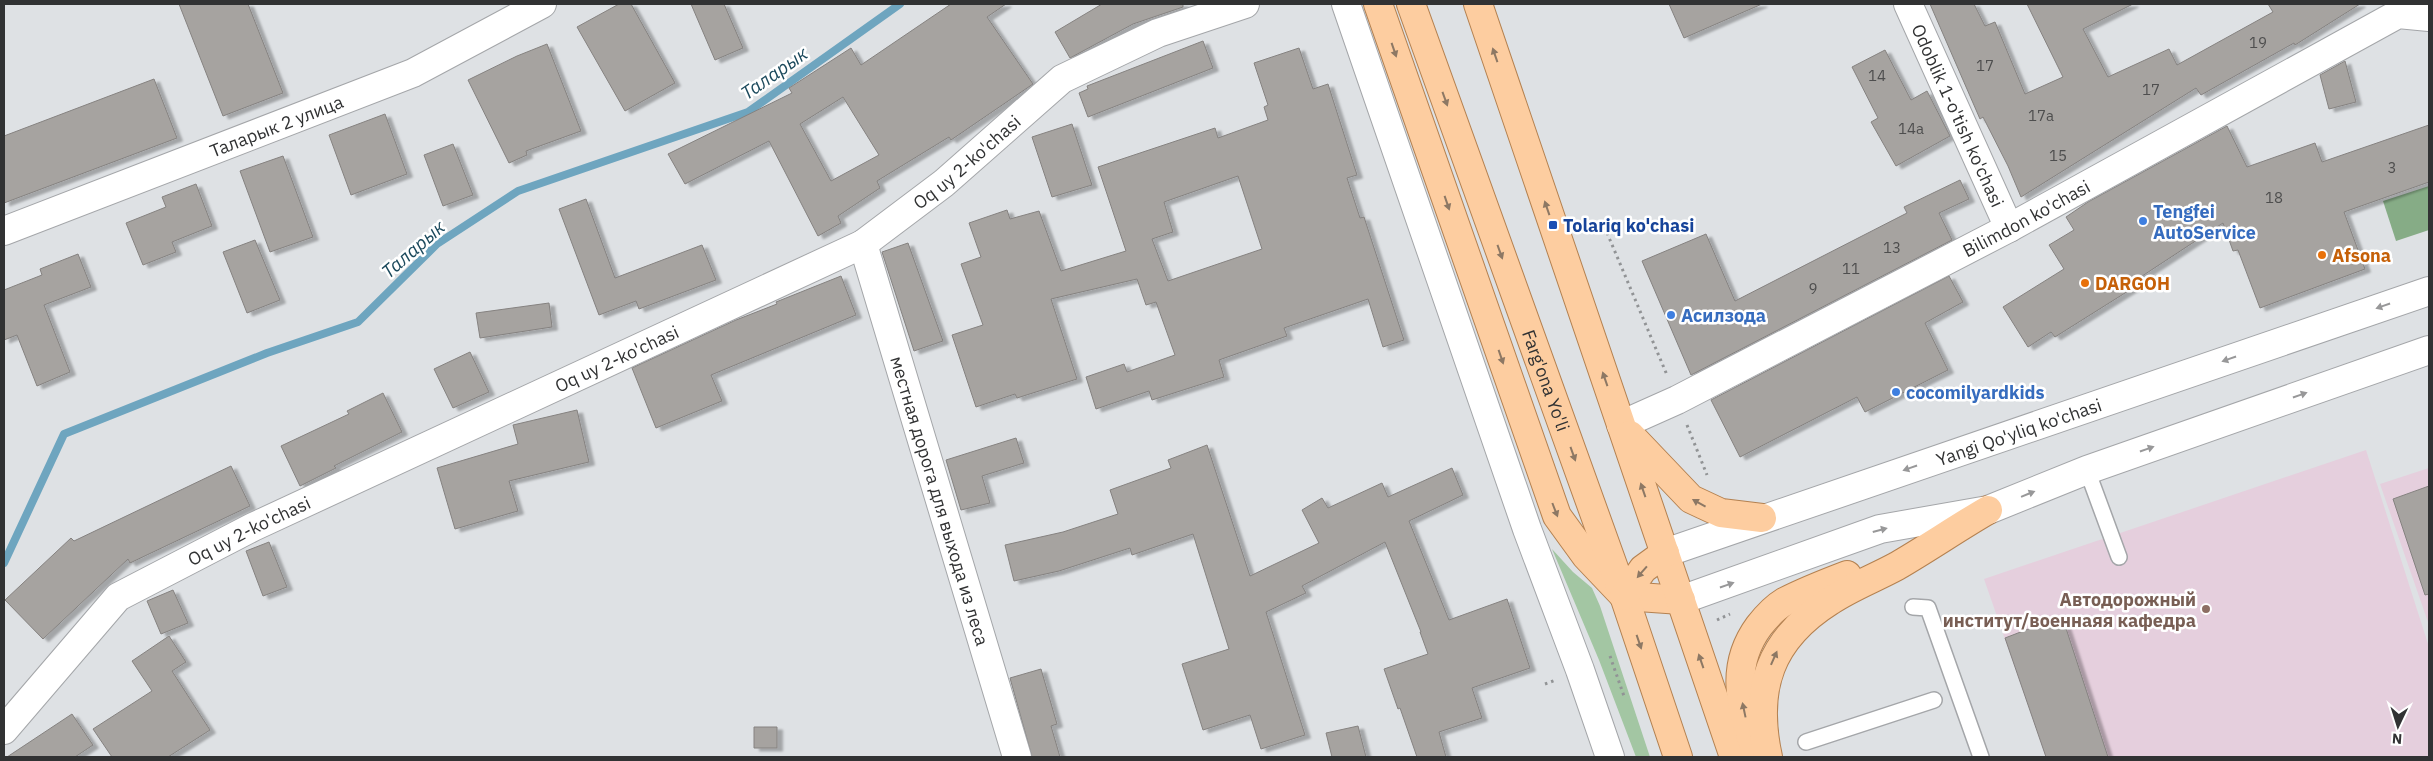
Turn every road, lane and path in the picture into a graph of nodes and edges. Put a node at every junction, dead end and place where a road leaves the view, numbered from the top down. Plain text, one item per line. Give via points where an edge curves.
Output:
1 (542, 4) edge
2 (1245, 4) edge
3 (1346, 4) edge
4 (1378, 4) edge
5 (1411, 4) edge
6 (1478, 4) edge
7 (1908, 4) edge
8 (2395, 9) edge
9 (2429, 17) edge
10 (1602, 221) dead end
11 (2009, 228) junction
12 (4, 230) edge
13 (862, 244) junction
14 (2429, 291) edge
15 (2429, 350) edge
16 (1677, 400) junction
17 (1621, 425) junction
18 (2087, 470) junction
19 (1710, 481) dead end
20 (1988, 510) junction
21 (1762, 518) junction
22 (1932, 543) junction
23 (1664, 552) junction
24 (2119, 557) dead end
25 (1624, 596) junction
26 (1681, 600) junction
27 (1913, 607) dead end
28 (1616, 655) dead end
29 (1610, 656) junction
30 (1605, 658) dead end
31 (1625, 699) dead end
32 (1934, 700) dead end
33 (4, 730) edge
34 (1806, 742) dead end
35 (1017, 757) edge
36 (1610, 757) edge
37 (1678, 757) edge
38 (1734, 757) edge
39 (1757, 757) edge
40 (1768, 757) edge
41 (1981, 757) edge

1 - 12 street, Таларык 2 улица via 413,73
2 - 13 street, Oq uy 2-ko'chasi via 1158,33 1062,79 944,183
3 - 36 street via 1527,529
4 -> 25 main road via 1556,516 1586,556
5 -> 25 main road, Farg'ona Yo'li
17 -> 6 main road
7 - 11 street, Odoblik 1-o'tish ko'chasi
8 - 9 street, Bilimdon ko'chasi
8 - 11 street, Bilimdon ko'chasi
10 - 16 path
11 - 16 street, Bilimdon ko'chasi
13 - 33 street, Oq uy 2-ko'chasi via 253,527 118,598
13 - 35 street, местная дорога для выхода из леса
14 -> 21 street, Yangi Qo'yliq ko'chasi
18 -> 15 street
16 - 17 street, Bilimdon ko'chasi
16 - 19 path
21 -> 17 main road via 1721,513 1691,498
23 -> 17 main road
20 -> 18 street
18 - 24 lane
20 - 22 main road
26 -> 20 street via 1880,529
21 - 23 street, Yangi Qo'yliq ko'chasi
39 -> 22 main road via 1745,717 1740,677 1745,650 1766,618 1782,603
40 -> 22 main road via 1764,717 1768,676 1778,649 1788,636 1830,601
23 -> 25 main road, Yangi Qo'yliq ko'chasi via 1643,569
23 - 26 main road
25 - 26 main road
25 -> 37 main road, Farg'ona Yo'li
38 -> 26 main road
27 - 41 lane via 1928,608
28 - 29 path
29 - 30 path
29 - 31 path
32 - 34 lane

